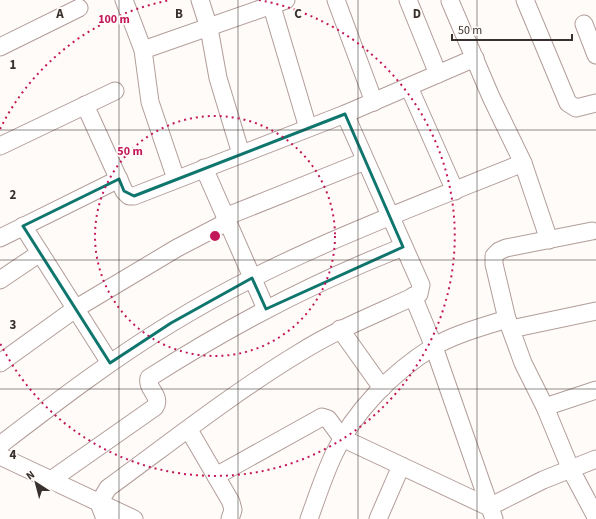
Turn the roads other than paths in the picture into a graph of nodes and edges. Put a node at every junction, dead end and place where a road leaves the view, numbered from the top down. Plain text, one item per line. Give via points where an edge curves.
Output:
1 (124, 0) edge
2 (200, 0) edge
3 (336, 0) edge
4 (408, 0) edge
5 (526, 0) edge
6 (450, 1) edge
7 (276, 2) edge
8 (79, 8) dead end
9 (584, 24) dead end
10 (209, 28) junction
11 (0, 47) edge
12 (143, 50) junction
13 (596, 52) edge
14 (475, 58) junction
15 (438, 74) junction
16 (409, 86) junction
17 (115, 91) dead end
18 (374, 102) junction
19 (596, 103) edge
20 (85, 105) junction
21 (345, 114) junction
22 (308, 128) junction
23 (0, 146) edge
24 (241, 154) junction
25 (365, 161) junction
26 (523, 163) junction
27 (204, 168) junction
28 (119, 178) junction
29 (176, 179) junction
30 (456, 191) junction
31 (390, 218) junction
32 (226, 220) junction
33 (23, 226) junction
34 (592, 231) dead end
35 (0, 238) edge
36 (549, 240) junction
37 (403, 247) junction
38 (40, 253) junction
39 (252, 278) junction
40 (0, 280) edge
41 (414, 296) junction
42 (75, 309) junction
43 (266, 309) junction
44 (596, 311) edge
45 (509, 324) junction
46 (340, 329) junction
47 (434, 347) junction
48 (0, 363) edge
49 (110, 363) junction
50 (382, 388) junction
51 (596, 390) edge
52 (545, 407) junction
53 (189, 430) junction
54 (342, 438) junction
55 (0, 444) edge
56 (0, 456) edge
57 (596, 459) edge
58 (400, 466) junction
59 (571, 470) junction
60 (216, 476) junction
61 (51, 480) junction
62 (99, 503) junction
63 (491, 513) edge
64 (596, 517) edge
65 (105, 519) edge
66 (134, 519) edge
67 (230, 519) edge
68 (308, 519) edge
69 (378, 519) edge

1 - 12 street
2 - 10 street
3 - 18 street
4 - 15 street
5 - 19 street via 568,103 576,108
6 - 14 street
7 - 10 street
7 - 22 street
8 - 11 street
9 - 13 street
10 - 12 street
10 - 24 street via 218,78
12 - 29 street via 150,102
14 - 15 street
14 - 26 street
15 - 16 street
16 - 18 street
16 - 30 street
17 - 20 street
18 - 21 street
20 - 23 street
20 - 28 street
21 - 22 street
21 - 25 street
22 - 24 street
24 - 27 street
25 - 31 street
25 - 32 street
26 - 30 street
26 - 36 street
27 - 29 street
27 - 32 street
28 - 29 street via 129,196
28 - 33 street
30 - 31 street
31 - 37 street
31 - 39 street
32 - 39 street
32 - 42 street
33 - 35 street
33 - 38 street
34 - 36 street
36 - 45 street via 506,248 494,256
37 - 41 street via 421,285 419,294
37 - 43 street via 361,263
38 - 40 street
38 - 42 street
39 - 43 street
39 - 49 street via 171,323
41 - 46 street
41 - 47 street
42 - 48 street
42 - 49 street
43 - 61 street via 149,378 149,387 157,398 155,407
44 - 45 street
45 - 47 street via 468,332
45 - 52 street via 529,378
46 - 50 street
46 - 53 street via 261,377
47 - 50 street
47 - 63 street
49 - 55 street
50 - 54 street
51 - 52 street
52 - 59 street
53 - 60 street
53 - 62 street via 108,488
54 - 58 street
54 - 60 street via 328,419 322,417
54 - 68 street
56 - 61 street
57 - 59 street
58 - 63 street
58 - 69 street
59 - 63 street via 543,480
59 - 64 street
60 - 67 street via 231,502 233,510
61 - 62 street
62 - 65 street
62 - 66 street

